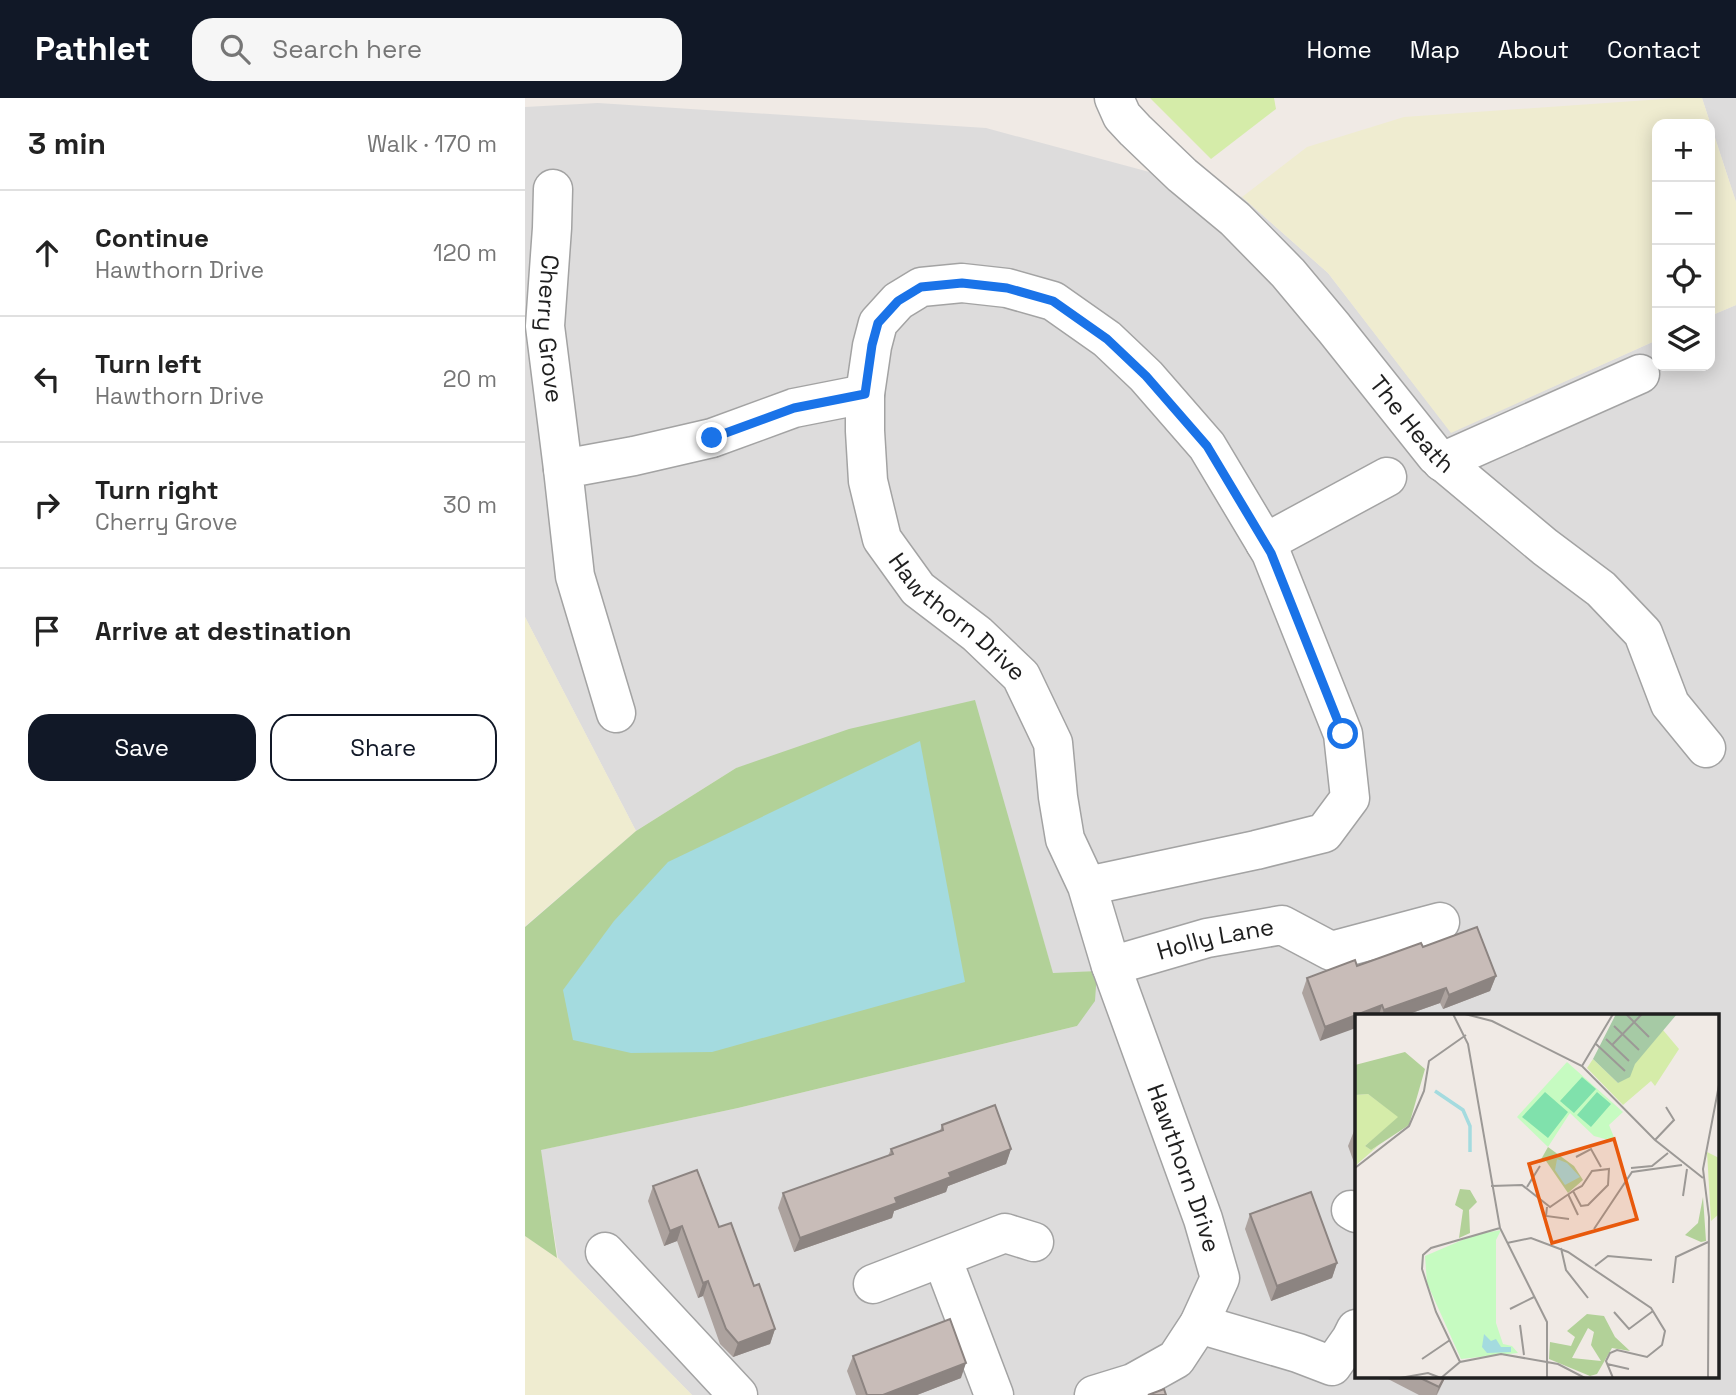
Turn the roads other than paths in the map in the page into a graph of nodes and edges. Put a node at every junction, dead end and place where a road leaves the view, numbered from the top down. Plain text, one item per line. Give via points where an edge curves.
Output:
1 (1114, 98) edge
2 (553, 189) dead end
3 (1640, 374) dead end
4 (865, 394) junction
5 (1443, 462) junction
6 (563, 469) junction
7 (1387, 477) dead end
8 (1265, 543) junction
9 (616, 713) dead end
10 (1706, 748) dead end
11 (1087, 886) junction
12 (1440, 922) dead end
13 (1111, 966) junction
14 (1034, 1242) dead end
15 (605, 1252) dead end
16 (942, 1258) junction
17 (873, 1284) dead end
18 (1199, 1324) junction
19 (1355, 1331) edge
20 (738, 1395) edge
21 (994, 1395) edge
22 (1094, 1395) edge

1 - 5 street, The Heath via 1135,130 1288,273
2 - 6 street, Cherry Grove via 545,326
3 - 5 street
4 - 6 street via 794,408 712,438
4 - 8 street, Hawthorn Drive via 878,323 898,301 921,287 962,283 1007,288 1053,301 1107,339 1146,376 1207,446
4 - 11 street, Hawthorn Drive via 868,481 883,539 918,589 977,634 1021,676 1053,743 1065,839
5 - 10 street, The Heath via 1601,589 1643,633 1670,704
6 - 9 street, Cherry Grove via 575,576
7 - 8 street
8 - 11 street, Hawthorn Drive via 1343,734 1350,798 1324,832
11 - 13 street, Hawthorn Drive
12 - 13 street, Holly Lane via 1331,951 1282,925 1207,938
13 - 18 street, Hawthorn Drive via 1220,1278
14 - 16 street via 1005,1233
15 - 20 street
16 - 17 street
16 - 21 street
18 - 19 street via 1332,1366
18 - 22 street, Hawthorn Drive via 1176,1360

